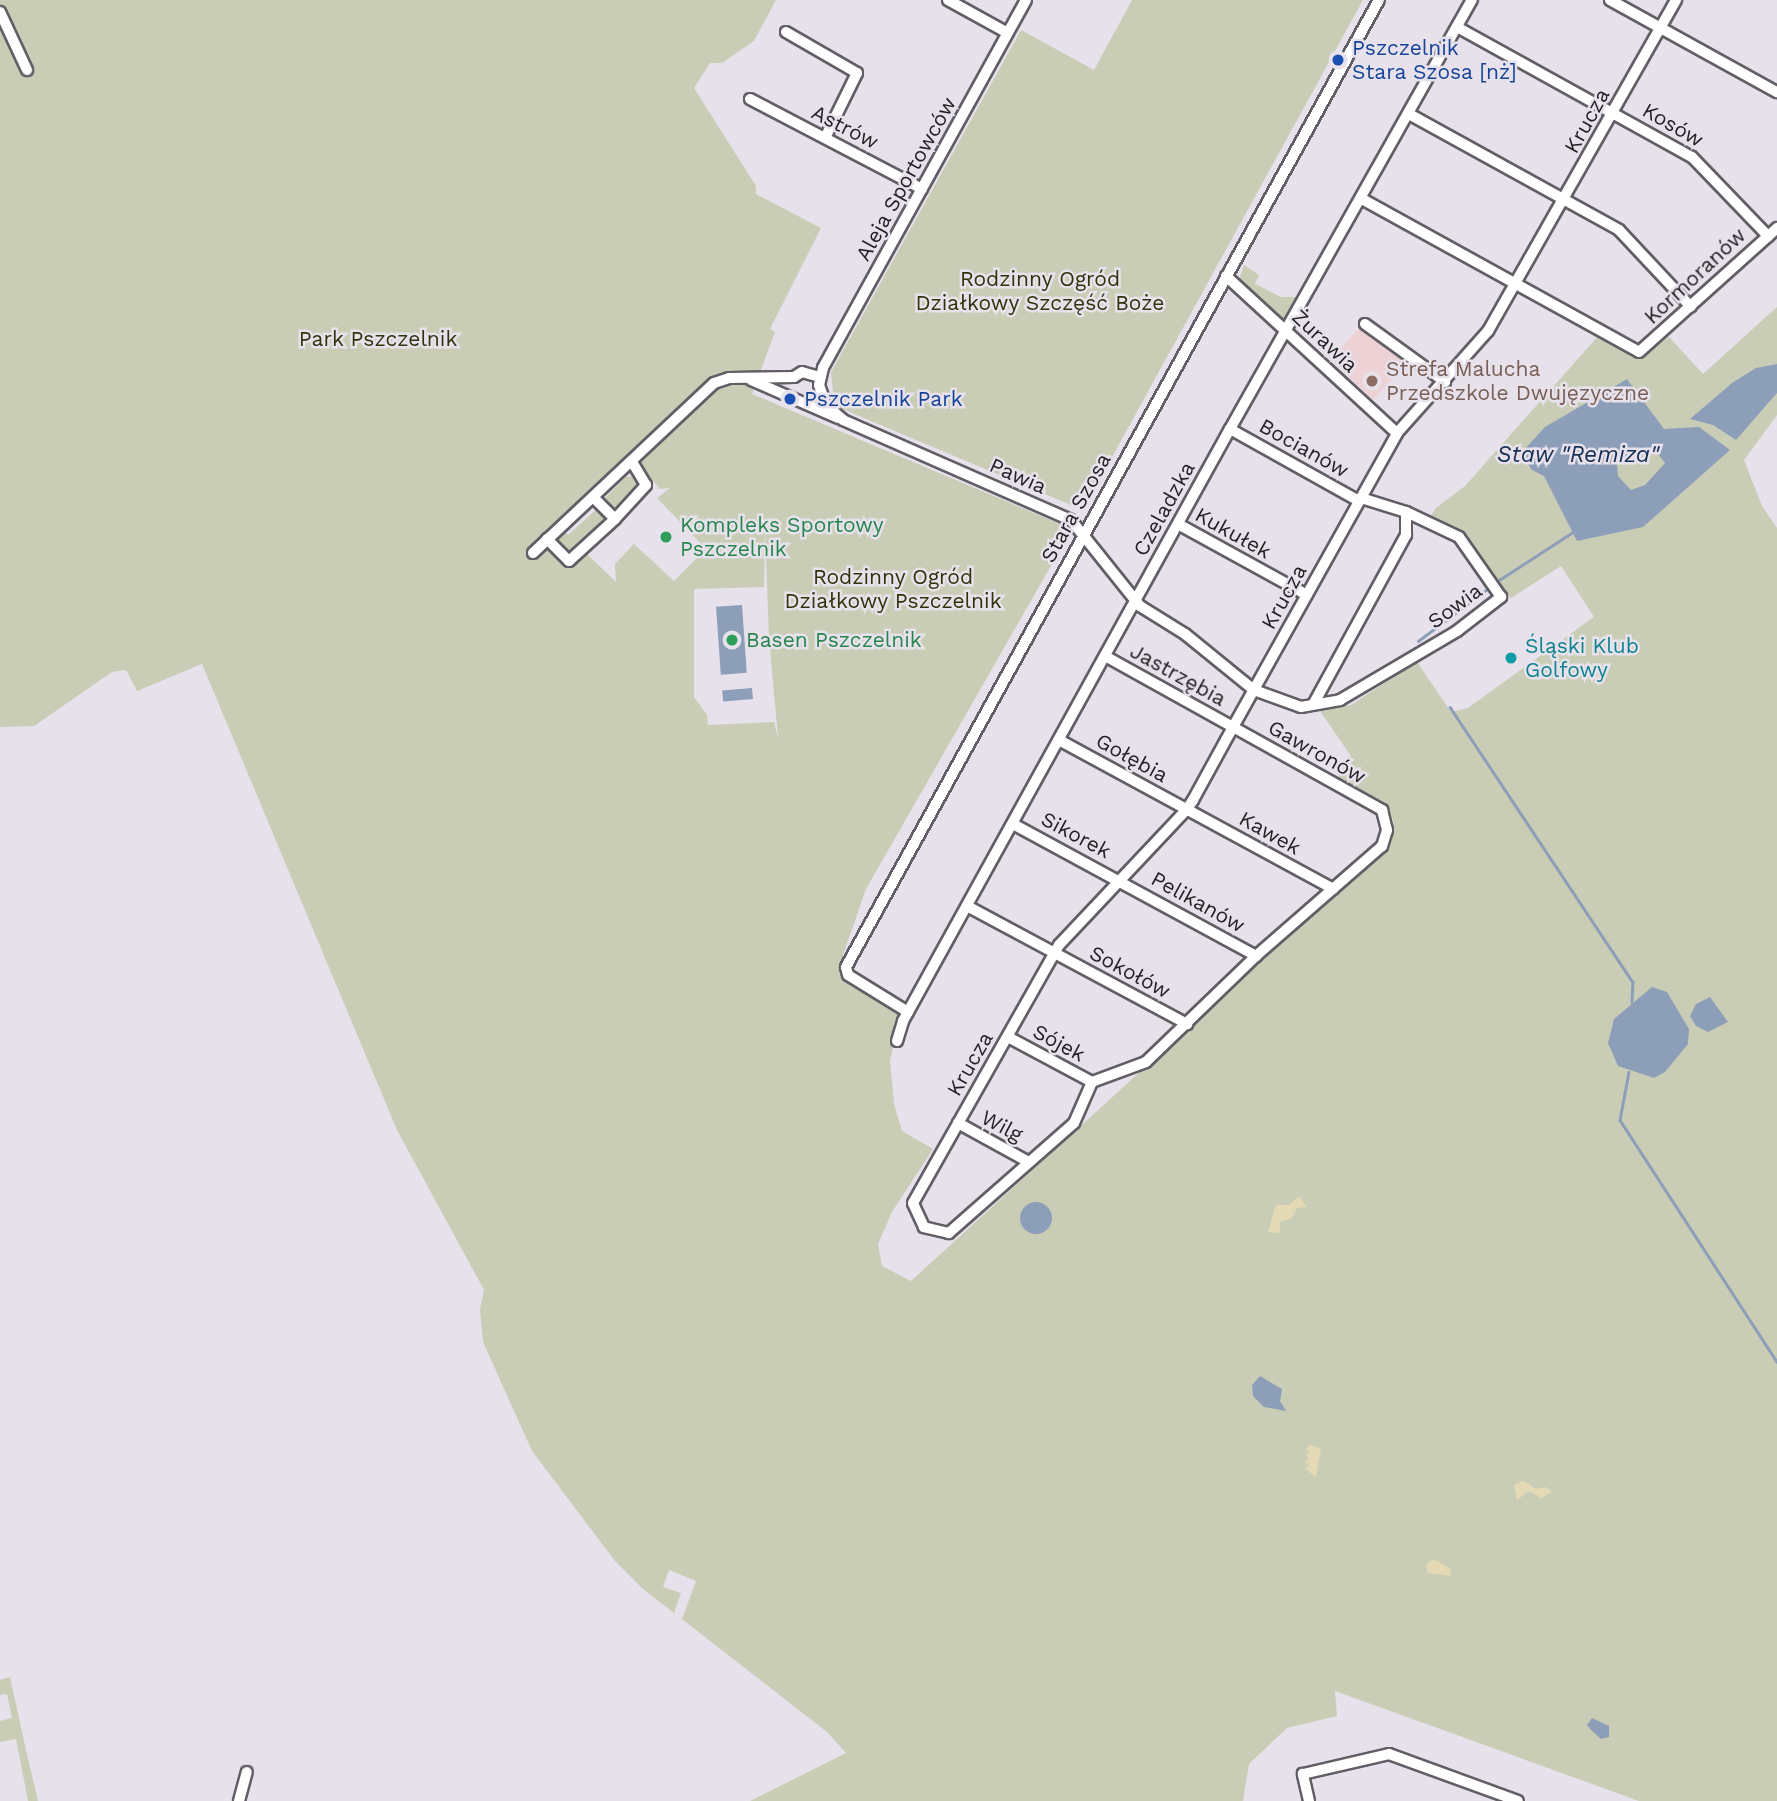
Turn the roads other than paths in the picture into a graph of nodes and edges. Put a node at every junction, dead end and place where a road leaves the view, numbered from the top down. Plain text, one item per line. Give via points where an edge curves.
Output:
1 (948, 0) edge
2 (1026, 0) edge
3 (1379, 0) edge
4 (1472, 0) edge
5 (1610, 0) edge
6 (1676, 0) edge
7 (0, 12) edge
8 (1457, 27) junction
9 (1661, 28) junction
10 (786, 32) dead end
11 (1008, 33) junction
12 (27, 69) dead end
13 (1777, 92) edge
14 (750, 99) dead end
15 (1613, 113) junction
16 (1409, 114) junction
17 (825, 136) junction
18 (922, 189) junction
19 (1362, 198) junction
20 (1566, 199) junction
21 (1777, 228) edge
22 (1768, 236) junction
23 (1226, 276) junction
24 (1518, 285) junction
25 (1691, 307) junction
26 (1365, 324) dead end
27 (1286, 331) junction
28 (794, 377) junction
29 (751, 380) junction
30 (1445, 382) junction
31 (820, 383) junction
32 (790, 399) junction
33 (801, 405) junction
34 (843, 420) junction
35 (1230, 429) junction
36 (1397, 433) junction
37 (633, 463) junction
38 (595, 499) junction
39 (1360, 500) junction
40 (1406, 512) junction
41 (615, 519) junction
42 (1178, 524) junction
43 (1084, 532) junction
44 (547, 539) junction
45 (533, 553) dead end
46 (1307, 595) junction
47 (1135, 600) junction
48 (1105, 656) junction
49 (1254, 690) junction
50 (1314, 703) junction
51 (1233, 727) junction
52 (1059, 740) junction
53 (1187, 809) junction
54 (1013, 824) junction
55 (1121, 881) junction
56 (1334, 890) junction
57 (967, 906) junction
58 (1055, 953) junction
59 (1256, 956) junction
60 (908, 1012) junction
61 (1187, 1024) junction
62 (1008, 1037) junction
63 (897, 1041) dead end
64 (1092, 1082) junction
65 (958, 1123) junction
66 (1029, 1162) junction
67 (247, 1772) dead end
68 (244, 1797) edge
69 (1309, 1801) edge
70 (1516, 1801) edge

1 - 11 street
2 - 11 street, Aleja Sportowców
3 - 23 street, Stara Szosa
4 - 8 street, Czeladzka
5 - 9 street
6 - 9 street, Krucza
7 - 12 street
8 - 15 street, Kosów
8 - 16 street, Czeladzka
9 - 13 street
9 - 15 street, Krucza
10 - 17 street via 857,73
11 - 18 street, Aleja Sportowców
14 - 17 street, Astrów
15 - 20 street, Krucza
15 - 22 street, Kosów via 1700,162
16 - 19 street, Czeladzka
16 - 20 street
17 - 18 street, Astrów
18 - 31 street, Aleja Sportowców
19 - 24 street
19 - 27 street, Czeladzka
20 - 24 street, Krucza
20 - 25 street via 1619,230
21 - 22 street, Kormoranów
22 - 25 street, Kormoranów
23 - 27 street, Żurawia
23 - 43 street, Stara Szosa
24 - 25 street, Kormoranów via 1639,352
24 - 30 street, Krucza via 1488,331
26 - 30 street
27 - 35 street, Czeladzka
27 - 36 street, Żurawia
28 - 29 street
28 - 31 street via 802,372
28 - 32 street via 788,387
29 - 32 street
29 - 37 street via 729,378 714,383
30 - 36 street, Krucza
31 - 33 street
31 - 34 street, Pawia via 826,405
32 - 33 street
33 - 34 street
34 - 43 street, Pawia via 1071,520
35 - 39 street, Bocianów
35 - 42 street, Czeladzka
36 - 39 street, Krucza
37 - 38 street
37 - 41 street via 646,485
38 - 41 street
38 - 44 street via 581,506
39 - 40 street, Sowia
39 - 46 street, Krucza
40 - 50 street via 1406,535
40 - 50 street, Sowia via 1459,537 1501,597 1457,631 1340,700
41 - 44 street via 569,561
42 - 46 street, Kukułek
42 - 47 street, Czeladzka
43 - 47 street, Pawia
43 - 60 street, Stara Szosa via 846,967 848,975
44 - 45 street
46 - 49 street, Krucza
47 - 48 street, Czeladzka
47 - 49 street, Pawia
48 - 51 street, Jastrzębia
48 - 52 street, Czeladzka
49 - 50 street, Sowia via 1301,707
49 - 51 street, Krucza
51 - 53 street, Krucza
51 - 56 street, Gawronów via 1382,810 1387,830 1382,846
52 - 53 street, Gołębia
52 - 54 street, Czeladzka
53 - 55 street, Krucza
53 - 56 street, Kawek
54 - 55 street, Sikorek
54 - 57 street, Czeladzka
55 - 58 street, Krucza via 1068,933
55 - 59 street, Pelikanów
56 - 59 street
57 - 58 street, Sokołów
57 - 60 street, Czeladzka
58 - 61 street, Sokołów
58 - 62 street, Krucza
59 - 61 street
60 - 63 street, Czeladzka
61 - 64 street via 1146,1062
62 - 64 street, Sójek
62 - 65 street, Krucza
64 - 66 street via 1074,1123
65 - 66 street, Wilg
65 - 66 street, Krucza via 914,1203 924,1227 949,1233
67 - 68 street
69 - 70 street via 1303,1774 1389,1754

